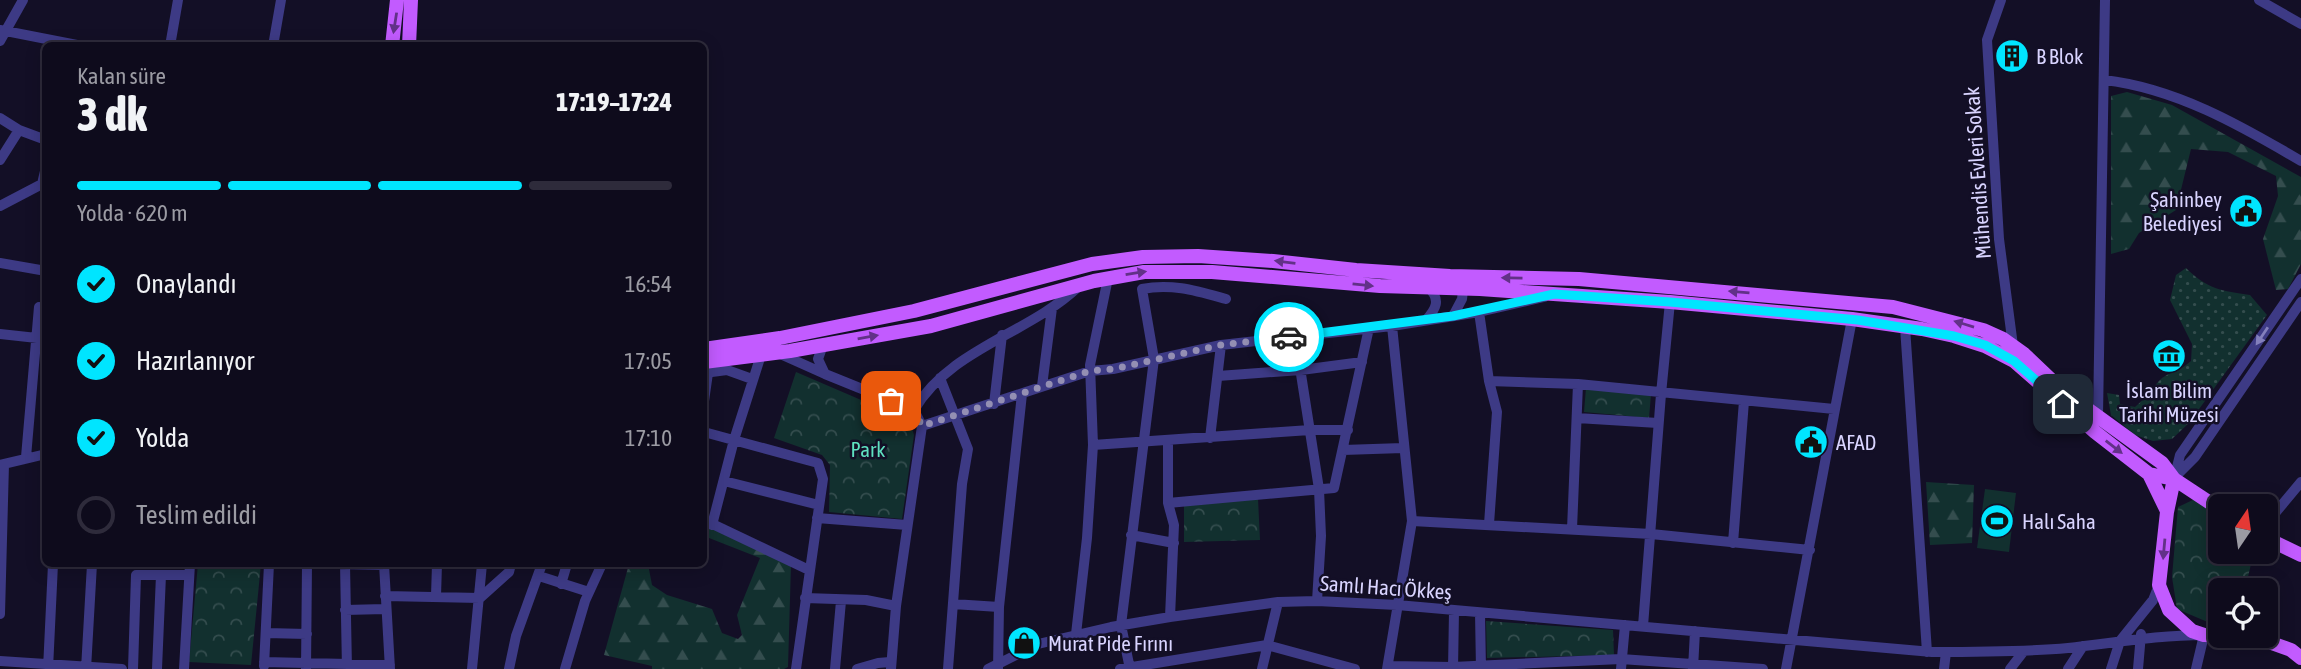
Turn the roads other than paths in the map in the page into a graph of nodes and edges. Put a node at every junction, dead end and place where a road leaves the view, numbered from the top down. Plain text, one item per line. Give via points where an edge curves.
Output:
1 (23, 0) edge
2 (178, 0) edge
3 (281, 0) edge
4 (397, 0) edge
5 (411, 0) edge
6 (2001, 0) edge
7 (2105, 0) edge
8 (2259, 0) edge
9 (2301, 24) edge
10 (2, 34) edge
11 (52, 42) edge
12 (171, 42) edge
13 (274, 42) edge
14 (392, 42) edge
15 (409, 42) edge
16 (2104, 80) junction
17 (0, 118) edge
18 (19, 130) junction
19 (42, 139) edge
20 (0, 160) edge
21 (2301, 161) edge
22 (42, 185) edge
23 (0, 206) edge
24 (0, 263) edge
25 (42, 270) edge
26 (1108, 278) junction
27 (2301, 279) edge
28 (1464, 283) junction
29 (1081, 284) junction
30 (1429, 288) junction
31 (1554, 294) junction
32 (1226, 299) dead end
33 (1670, 302) junction
34 (2301, 302) edge
35 (39, 307) dead end
36 (1052, 308) junction
37 (1479, 312) junction
38 (1453, 316) junction
39 (1852, 319) junction
40 (1426, 320) junction
41 (1392, 326) junction
42 (1905, 327) junction
43 (1369, 328) junction
44 (0, 334) edge
45 (1002, 335) junction
46 (1295, 336) junction
47 (41, 338) edge
48 (823, 345) junction
49 (1221, 345) junction
50 (2013, 346) junction
51 (707, 349) edge
52 (778, 353) junction
53 (761, 355) junction
54 (1154, 359) junction
55 (1362, 362) junction
56 (707, 368) edge
57 (707, 369) edge
58 (1301, 370) junction
59 (1090, 371) junction
60 (825, 374) junction
61 (1217, 376) junction
62 (940, 378) junction
63 (752, 379) junction
64 (1489, 381) junction
65 (1578, 384) junction
66 (1042, 386) junction
67 (1022, 394) junction
68 (1661, 394) junction
69 (1745, 401) junction
70 (994, 404) junction
71 (914, 410) junction
72 (1834, 410) junction
73 (956, 415) junction
74 (2098, 415) junction
75 (1577, 418) junction
76 (1658, 423) junction
77 (922, 426) junction
78 (1348, 429) junction
79 (1310, 430) junction
80 (707, 433) edge
81 (1210, 438) junction
82 (734, 440) junction
83 (1143, 440) junction
84 (1168, 440) junction
85 (1093, 445) junction
86 (1403, 448) junction
87 (1343, 450) junction
88 (42, 455) edge
89 (26, 457) junction
90 (2, 464) edge
91 (2149, 474) junction
92 (2174, 480) junction
93 (724, 481) junction
94 (2301, 482) edge
95 (1319, 489) junction
96 (2200, 496) junction
97 (2208, 501) edge
98 (1168, 503) junction
99 (819, 505) junction
100 (2278, 510) edge
101 (2167, 512) junction
102 (817, 518) junction
103 (1412, 521) junction
104 (708, 523) edge
105 (1489, 524) junction
106 (907, 525) junction
107 (1572, 529) junction
108 (1651, 534) junction
109 (1130, 535) junction
110 (2, 542) edge
111 (1174, 542) junction
112 (1733, 543) junction
113 (2278, 544) edge
114 (1810, 550) junction
115 (2301, 555) edge
116 (53, 567) edge
117 (92, 567) edge
118 (270, 567) edge
119 (307, 567) edge
120 (345, 567) edge
121 (384, 567) edge
122 (437, 567) edge
123 (482, 567) edge
124 (510, 567) edge
125 (541, 567) edge
126 (566, 567) edge
127 (601, 567) edge
128 (190, 569) edge
129 (809, 570) junction
130 (161, 575) junction
131 (539, 576) junction
132 (561, 584) junction
133 (2159, 585) junction
134 (589, 593) junction
135 (385, 596) junction
136 (436, 596) junction
137 (480, 598) junction
138 (805, 598) junction
139 (841, 601) junction
140 (1317, 601) junction
141 (1278, 602) junction
142 (953, 604) junction
143 (1397, 605) junction
144 (896, 606) junction
145 (999, 607) junction
146 (386, 609) junction
147 (345, 610) junction
148 (1454, 611) junction
149 (0, 614) edge
150 (1480, 614) junction
151 (1170, 617) junction
152 (2140, 619) junction
153 (1121, 625) junction
154 (1625, 625) junction
155 (1643, 626) junction
156 (1695, 631) junction
157 (266, 633) junction
158 (307, 634) junction
159 (1076, 634) junction
160 (2204, 635) junction
161 (2141, 637) junction
162 (1790, 638) junction
163 (2120, 641) junction
164 (1268, 645) junction
165 (2083, 646) junction
166 (2024, 651) junction
167 (1927, 652) junction
168 (1945, 652) junction
169 (2301, 660) edge
170 (0, 661) edge
171 (1621, 664) edge
172 (890, 665) edge
173 (48, 666) edge
174 (264, 666) edge
175 (306, 666) edge
176 (347, 666) edge
177 (86, 667) edge
178 (390, 667) edge
179 (994, 667) edge
180 (1387, 667) edge
181 (1480, 667) edge
182 (1693, 667) edge
183 (1127, 668) edge
184 (1453, 668) edge
185 (122, 669) edge
186 (132, 669) edge
187 (157, 669) edge
188 (184, 669) edge
189 (472, 669) edge
190 (509, 669) edge
191 (565, 669) edge
192 (796, 669) edge
193 (835, 669) edge
194 (858, 669) edge
195 (948, 669) edge
196 (1262, 669) edge
197 (1355, 669) edge
198 (1763, 669) edge
199 (1786, 669) edge
200 (1944, 669) edge
201 (2010, 669) edge
202 (2068, 669) edge
203 (2111, 669) edge
204 (2138, 669) edge
205 (2196, 669) edge
206 (2295, 669) edge

1 - 10 street
2 - 12 street
3 - 13 street
4 -> 14 main road
5 - 15 main road
6 - 50 street, Mühendis Evleri Sokak via 1987,40 1998,239
7 - 16 street
8 - 9 street
10 - 11 street
16 - 21 street via 2132,83 2171,96
16 - 74 street
17 - 18 street
18 - 19 street
18 - 20 street
22 - 23 street
24 - 25 street
26 - 29 main road
26 -> 30 main road via 1144,272 1212,272
26 - 59 street
27 -> 92 street via 2180,454
28 - 30 main road
28 - 31 main road
28 - 38 street
50 -> 28 main road via 1983,330 1893,307 1579,279
28 -> 51 main road via 1273,261 1143,257 1092,264 901,313
29 - 36 street
48 -> 29 main road via 930,326
30 - 40 street via 1437,304
31 - 33 main road
31 - 37 street
32 - 54 street via 1176,286 1142,289
33 - 39 main road
33 - 68 street
34 - 92 street
35 - 47 street
36 - 45 street
36 - 66 street
37 - 38 street
37 - 64 street
38 - 40 street
39 - 42 main road
39 - 72 street
40 - 41 street
41 - 43 street
41 - 86 street
42 -> 91 main road via 1985,345 2014,361
42 - 167 street
43 - 46 street
43 - 55 street
44 - 47 street
45 - 62 street
45 - 70 street
46 - 49 street
46 - 58 street
47 - 89 street
48 - 52 main road
48 - 60 street via 818,359
49 - 54 street
49 - 61 street
50 - 74 main road via 2064,392
52 - 53 main road
52 - 60 street
53 - 56 main road
53 - 63 street
54 - 59 street
54 - 83 street
55 - 58 street
55 - 78 street
57 - 63 street
58 - 61 street
58 - 79 street
59 - 66 street
59 - 85 street
60 - 71 street
61 - 81 street
62 - 71 street
62 - 73 street
63 - 82 street
64 - 65 street
64 - 105 street via 1497,412
65 - 68 street
65 - 75 street
66 - 67 street
67 - 70 street
67 - 145 street
68 - 69 street
68 - 76 street
69 - 72 street
69 - 112 street
70 - 73 street
71 - 77 street
72 - 114 street
73 - 77 street
73 - 142 street via 968,449
74 - 92 main road via 2162,463
75 - 76 street
75 - 107 street
76 - 108 street
77 - 106 street
78 - 79 street
78 - 87 street
79 - 81 street
79 - 95 street
80 - 82 street
81 - 84 street
82 - 93 street
82 - 99 street via 818,463 823,479
83 - 84 street
83 - 85 street
83 - 109 street
84 - 98 street
85 - 159 street
86 - 87 street
86 - 103 street
87 - 95 street via 1334,488
88 - 89 street
89 - 90 street
90 - 110 street
91 - 92 main road
91 - 101 main road
92 - 96 main road
92 - 101 main road
93 - 99 street
93 - 104 street
94 - 100 street
95 - 98 street
95 - 140 street
96 - 97 main road
96 - 101 main road via 2183,500
98 - 111 street
99 - 102 street
101 -> 133 main road
102 - 106 street
102 - 129 street
103 - 105 street
103 - 143 street
104 - 129 street
105 - 107 street
106 - 144 street
107 - 108 street
108 - 112 street
108 - 155 street
109 - 111 street
109 - 153 street
110 - 149 street
111 - 151 street
112 - 114 street
113 - 115 main road
114 - 162 street
116 - 173 street
117 - 177 street
118 - 157 street
119 - 158 street
120 - 147 street
121 - 135 street
122 - 136 street
123 - 137 street
124 - 137 street
125 - 131 street
126 - 132 street
127 - 134 street
128 - 130 street
128 - 188 street
129 - 138 street
130 - 186 street via 136,575
130 - 187 street
131 - 132 street
131 - 190 street
132 - 134 street
133 - 152 street
133 - 160 main road via 2169,610 2192,631
134 - 191 street
135 - 136 street
135 - 146 street
136 - 137 street
137 - 189 street
138 - 139 street
138 - 192 street
139 - 144 street
139 - 193 street
140 - 141 street, Samlı Hacı Ökkeş
140 - 143 street, Samlı Hacı Ökkeş
141 - 151 street, Samlı Hacı Ökkeş
141 - 164 street
142 - 145 street
142 - 195 street
143 - 148 street, Samlı Hacı Ökkeş
143 - 180 street
144 - 172 street
145 - 179 street
146 - 147 street
146 - 178 street
147 - 176 street
148 - 150 street, Samlı Hacı Ökkeş
148 - 184 street
150 - 154 street, Samlı Hacı Ökkeş
150 - 181 street
151 - 153 street, Samlı Hacı Ökkeş
152 - 161 street
152 - 163 street
153 - 159 street, Samlı Hacı Ökkeş
153 - 183 street
154 - 155 street, Samlı Hacı Ökkeş
154 - 171 street
155 - 156 street, Samlı Hacı Ökkeş
156 - 162 street, Samlı Hacı Ökkeş
156 - 182 street
157 - 158 street
157 - 174 street
158 - 175 street
159 - 179 street, Samlı Hacı Ökkeş via 1038,644
160 - 161 street, Samlı Hacı Ökkeş
160 - 169 main road via 2263,640 2291,650
160 - 205 street
161 - 163 street, Samlı Hacı Ökkeş
161 - 204 street
162 - 167 street, Samlı Hacı Ökkeş
162 - 199 street
163 - 165 street, Samlı Hacı Ökkeş
163 - 203 street
164 - 183 street
164 - 196 street
164 - 197 street
165 - 166 street, Samlı Hacı Ökkeş
165 - 202 street
166 - 168 street, Samlı Hacı Ökkeş
166 - 201 street
167 - 168 street, Samlı Hacı Ökkeş
168 - 200 street
169 - 206 street
170 - 173 street
171 - 181 street
171 - 182 street
172 - 194 street
173 - 177 street
174 - 175 street
175 - 176 street
176 - 178 street
177 - 185 street
180 - 184 street
181 - 184 street
182 - 198 street

